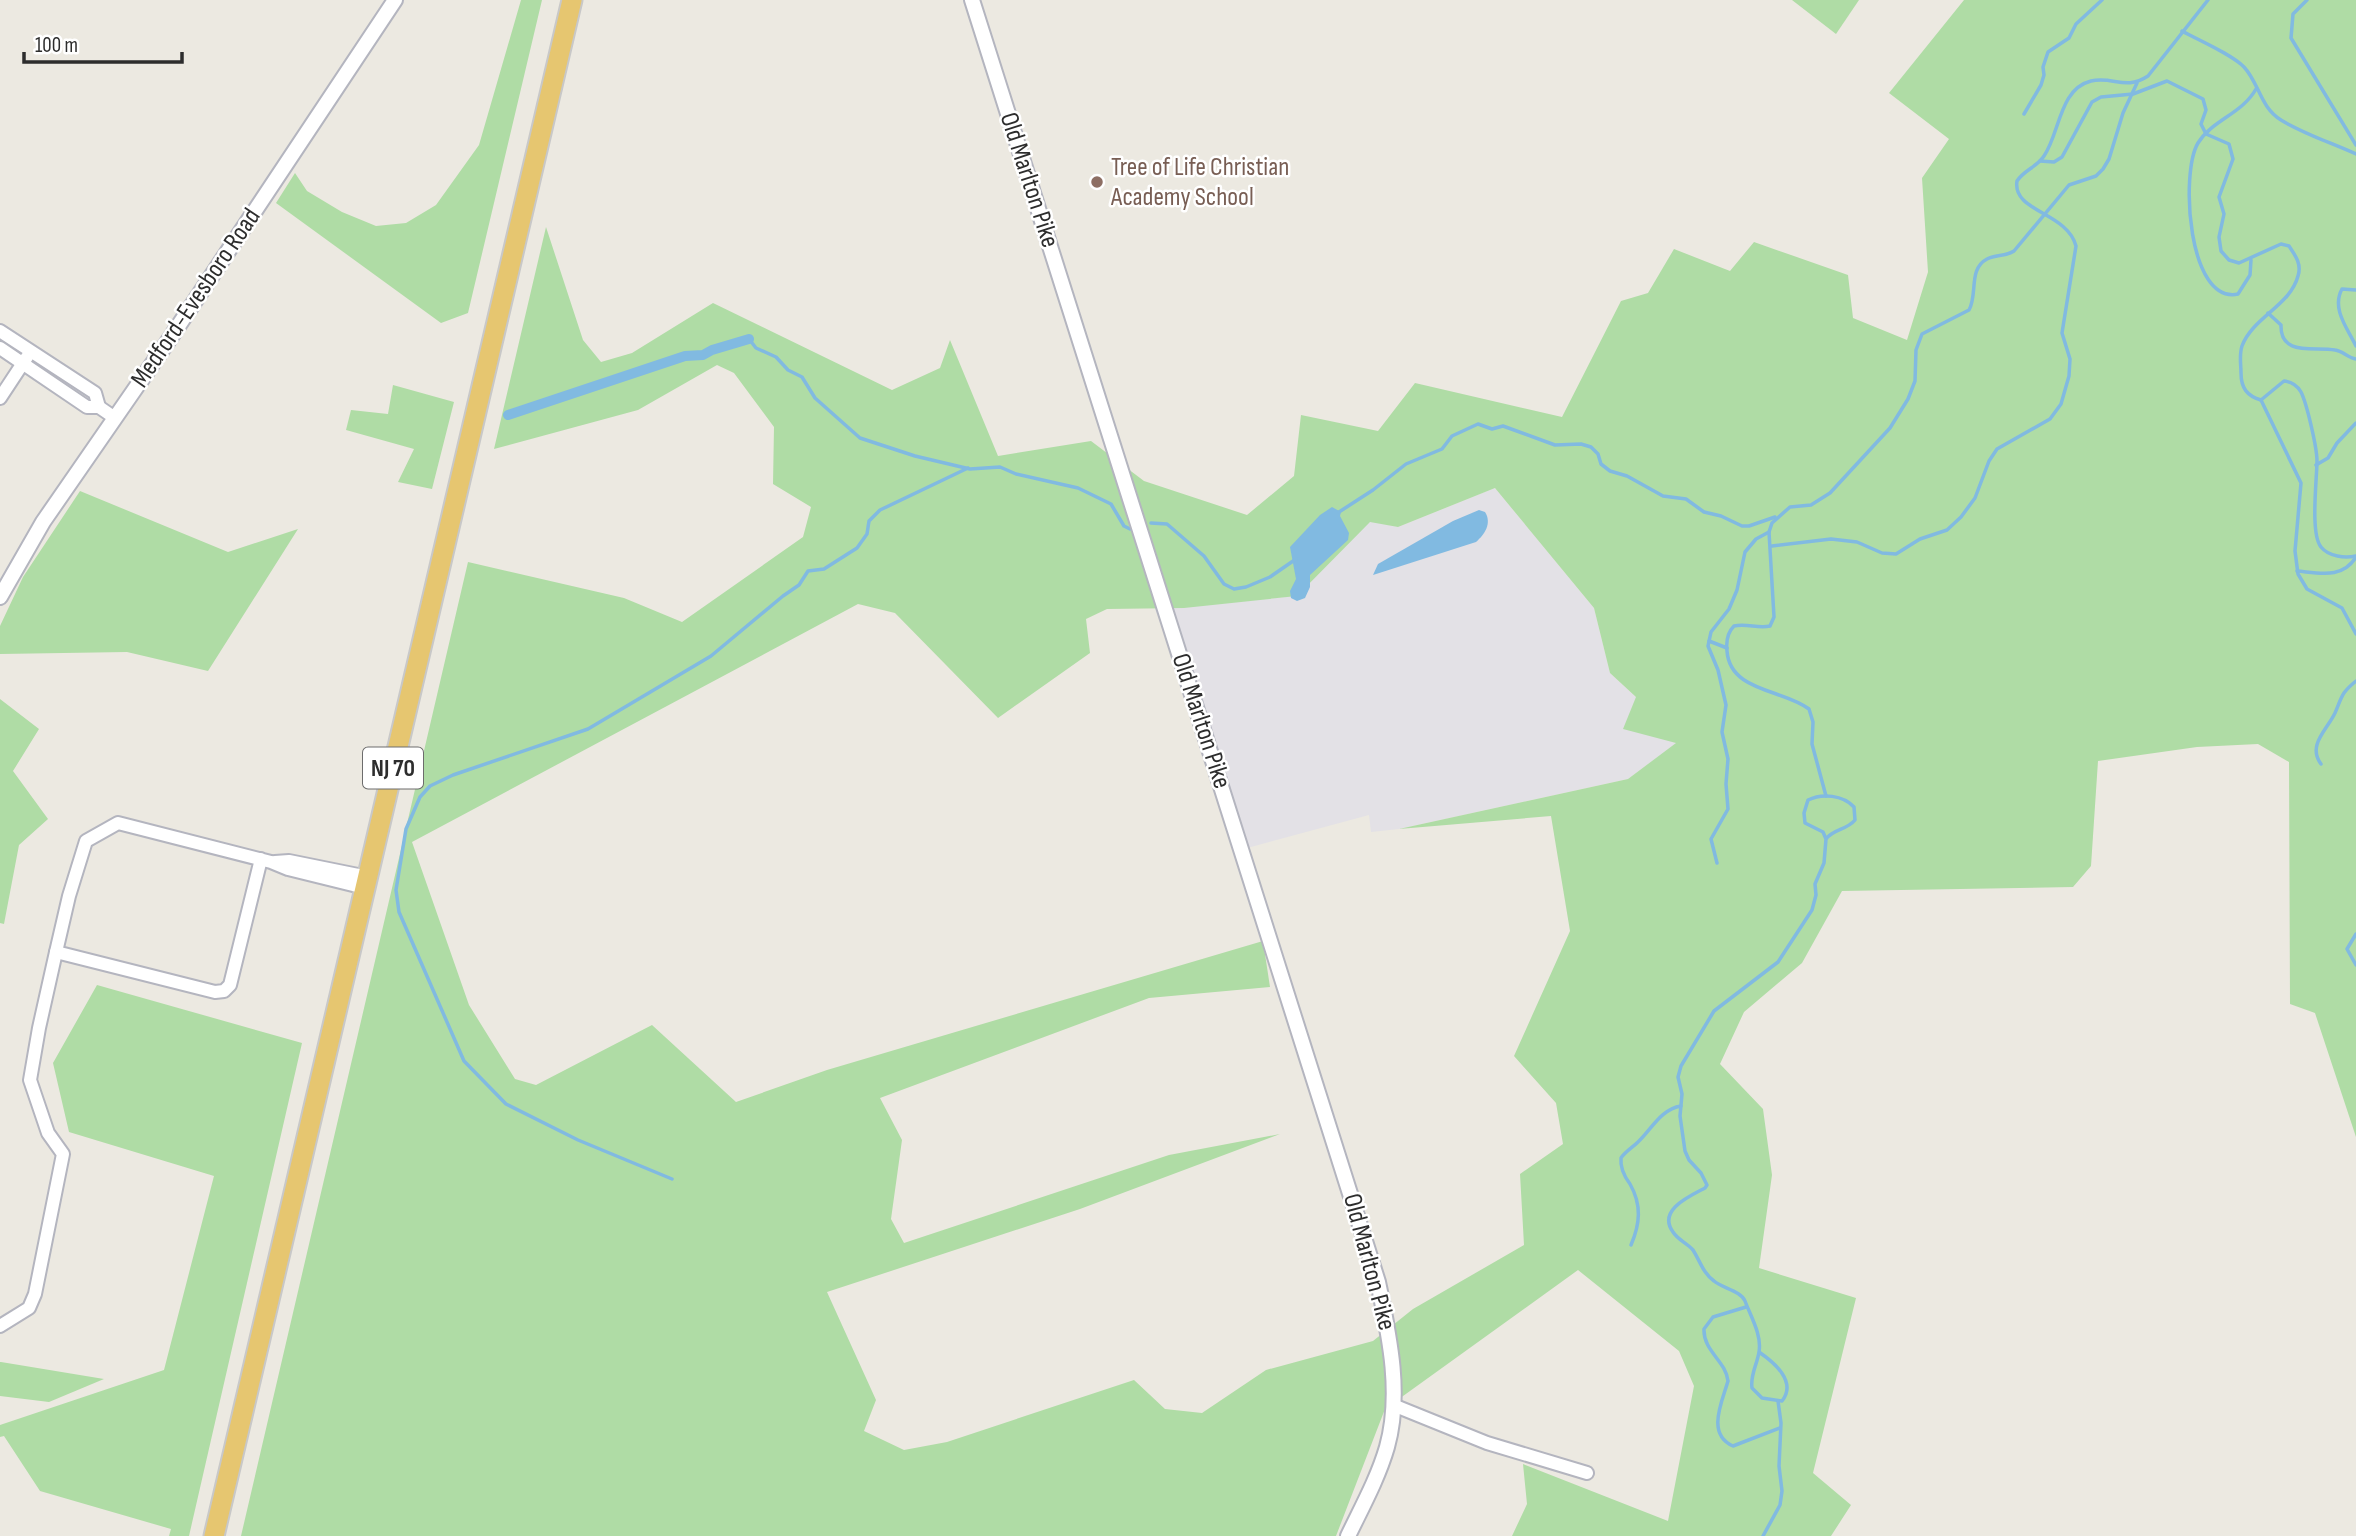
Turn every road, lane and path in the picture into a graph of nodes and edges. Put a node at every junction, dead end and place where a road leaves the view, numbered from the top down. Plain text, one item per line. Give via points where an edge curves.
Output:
1 (394, 0) edge
2 (572, 0) edge
3 (972, 0) edge
4 (0, 331) edge
5 (0, 348) edge
6 (31, 351) junction
7 (23, 363) junction
8 (0, 398) edge
9 (99, 407) junction
10 (115, 418) junction
11 (0, 597) edge
12 (266, 861) junction
13 (366, 883) junction
14 (56, 952) junction
15 (0, 1326) edge
16 (1393, 1405) junction
17 (1587, 1473) dead end
18 (214, 1536) edge
19 (1348, 1536) edge

1 - 10 street, Medford-Evesboro Road
2 - 13 highway, NJ 70
3 - 16 street, Old Marlton Pike via 1370,1253 1391,1345
4 - 6 street
5 - 7 street
6 - 7 street
6 - 9 street via 95,393
7 - 8 street
7 - 9 street via 87,407
9 - 10 street
10 - 11 street, Medford-Evesboro Road via 43,522
12 - 13 street
12 - 14 street via 118,823 104,829 86,841
12 - 14 street via 230,985 224,990 204,990
13 - 18 highway, NJ 70
14 - 15 street via 30,1080 48,1133 63,1154 29,1308
16 - 17 street via 1487,1443
16 - 19 street, Old Marlton Pike via 1386,1448

